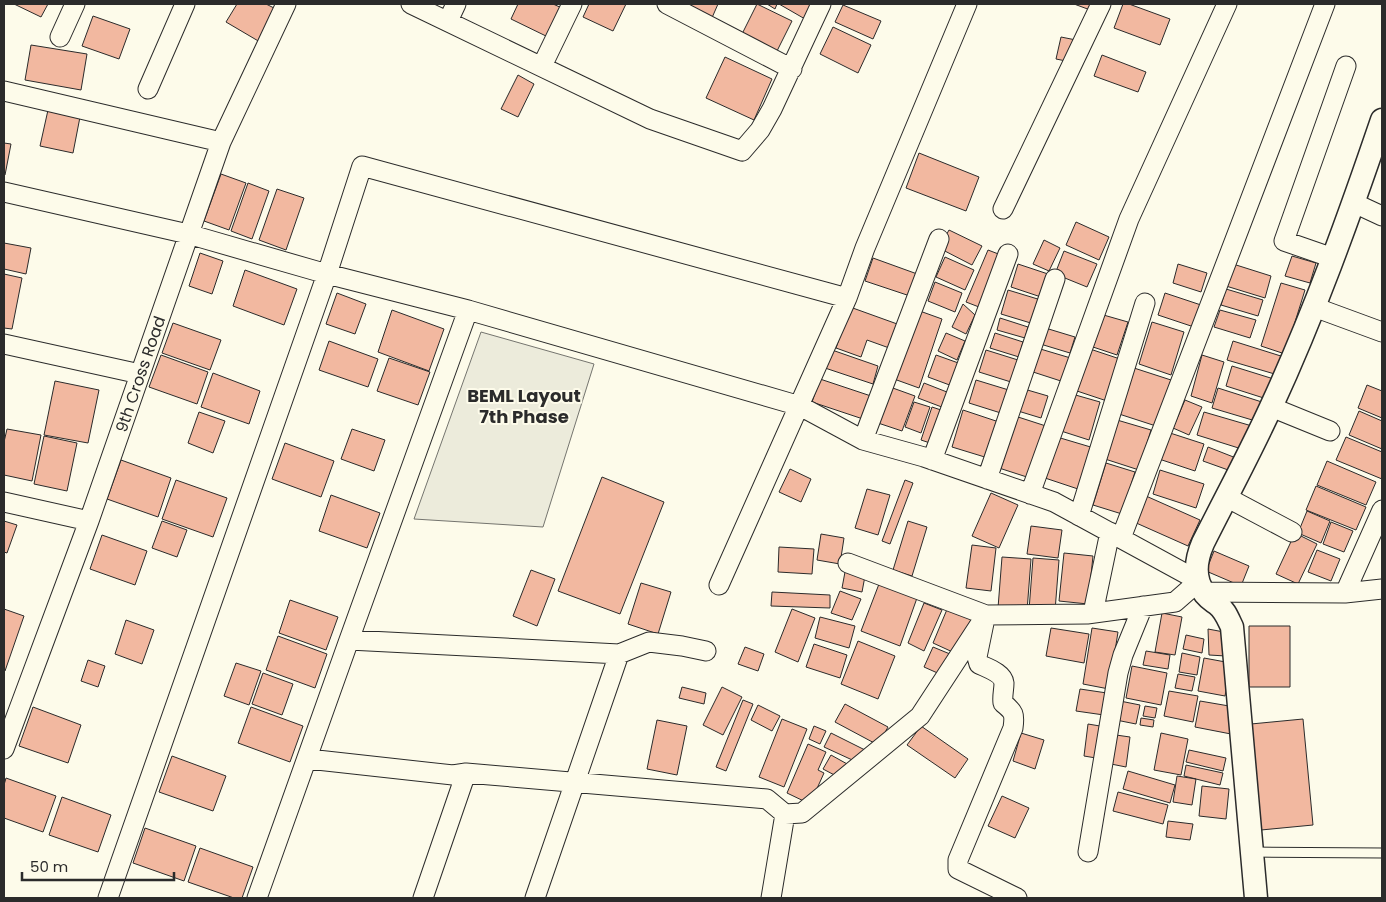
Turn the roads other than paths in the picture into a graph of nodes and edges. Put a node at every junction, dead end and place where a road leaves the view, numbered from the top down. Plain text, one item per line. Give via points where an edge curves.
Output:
1 (76, 4) edge
2 (185, 4) edge
3 (286, 4) edge
4 (412, 4) edge
5 (456, 4) edge
6 (572, 4) edge
7 (667, 4) edge
8 (821, 4) edge
9 (967, 4) edge
10 (1101, 4) edge
11 (1227, 4) edge
12 (1325, 4) edge
13 (448, 21) junction
14 (60, 37) dead end
15 (542, 66) junction
16 (1346, 66) dead end
17 (792, 69) junction
18 (148, 89) dead end
19 (4, 91) edge
20 (1382, 120) edge
21 (221, 142) junction
22 (4, 192) edge
23 (1354, 203) junction
24 (1003, 209) dead end
25 (1382, 216) edge
26 (188, 234) junction
27 (939, 239) dead end
28 (1008, 254) dead end
29 (1332, 258) junction
30 (328, 274) junction
31 (1055, 279) dead end
32 (846, 298) junction
33 (1145, 303) dead end
34 (1314, 307) junction
35 (468, 310) junction
36 (1382, 332) edge
37 (4, 344) edge
38 (140, 374) junction
39 (800, 406) junction
40 (1271, 407) junction
41 (1330, 431) dead end
42 (863, 440) junction
43 (932, 460) junction
44 (987, 479) junction
45 (1030, 494) junction
46 (1226, 497) junction
47 (4, 502) edge
48 (1382, 510) edge
49 (1079, 516) junction
50 (89, 521) junction
51 (1292, 532) dead end
52 (1116, 535) junction
53 (848, 563) dead end
54 (719, 584) dead end
55 (1201, 586) junction
56 (1382, 589) edge
57 (1345, 593) junction
58 (1143, 606) junction
59 (1093, 614) junction
60 (986, 615) junction
61 (350, 640) junction
62 (706, 651) dead end
63 (619, 654) junction
64 (4, 749) edge
65 (308, 759) junction
66 (466, 773) junction
67 (576, 784) junction
68 (785, 814) junction
69 (1088, 852) dead end
70 (1251, 852) junction
71 (1382, 853) edge
72 (108, 898) edge
73 (257, 898) edge
74 (423, 898) edge
75 (536, 898) edge
76 (771, 898) edge
77 (1016, 898) edge
78 (1256, 898) edge

1 - 14 street
2 - 18 street
3 - 21 street, 9th Cross Road
4 - 13 street
5 - 13 street
6 - 15 street
7 - 17 street
8 - 17 street
9 - 32 street
10 - 24 street
11 - 45 street via 1129,219
12 - 52 street
13 - 15 street
15 - 17 street via 650,119 742,151 760,130
16 - 29 street via 1284,241
19 - 21 street
20 - 23 street
21 - 26 street, 9th Cross Road
22 - 26 street
23 - 25 street
23 - 29 street
26 - 30 street
26 - 38 street, 9th Cross Road
27 - 42 street
28 - 43 street
29 - 34 street
30 - 32 street via 362,166
30 - 35 street
30 - 72 street
31 - 44 street
32 - 39 street
33 - 49 street
34 - 36 street
34 - 40 street
35 - 39 street
35 - 61 street
37 - 38 street
38 - 50 street, 9th Cross Road
39 - 42 street
39 - 54 street
40 - 41 street
40 - 46 street
42 - 43 street
43 - 44 street
44 - 45 street
45 - 49 street via 1054,502
46 - 51 street
46 - 55 street via 1200,550 1197,565
47 - 50 street
48 - 57 street
49 - 52 street
50 - 64 street, 9th Cross Road
52 - 55 street
52 - 59 street
53 - 60 street
55 - 57 street
55 - 58 street via 1175,602
55 - 70 street via 1232,627
56 - 57 street
58 - 59 street
58 - 69 street via 1118,673
59 - 60 street
60 - 68 street via 920,716 802,813
60 - 77 street via 977,657 979,664 1001,676 1004,682 1003,703 1014,716 1013,728 958,860 958,870
61 - 63 street
61 - 65 street
62 - 63 street via 649,642
63 - 67 street
65 - 66 street via 453,775
65 - 73 street
66 - 67 street
66 - 74 street
67 - 68 street via 767,799
67 - 75 street
68 - 76 street
70 - 71 lane
70 - 78 street

